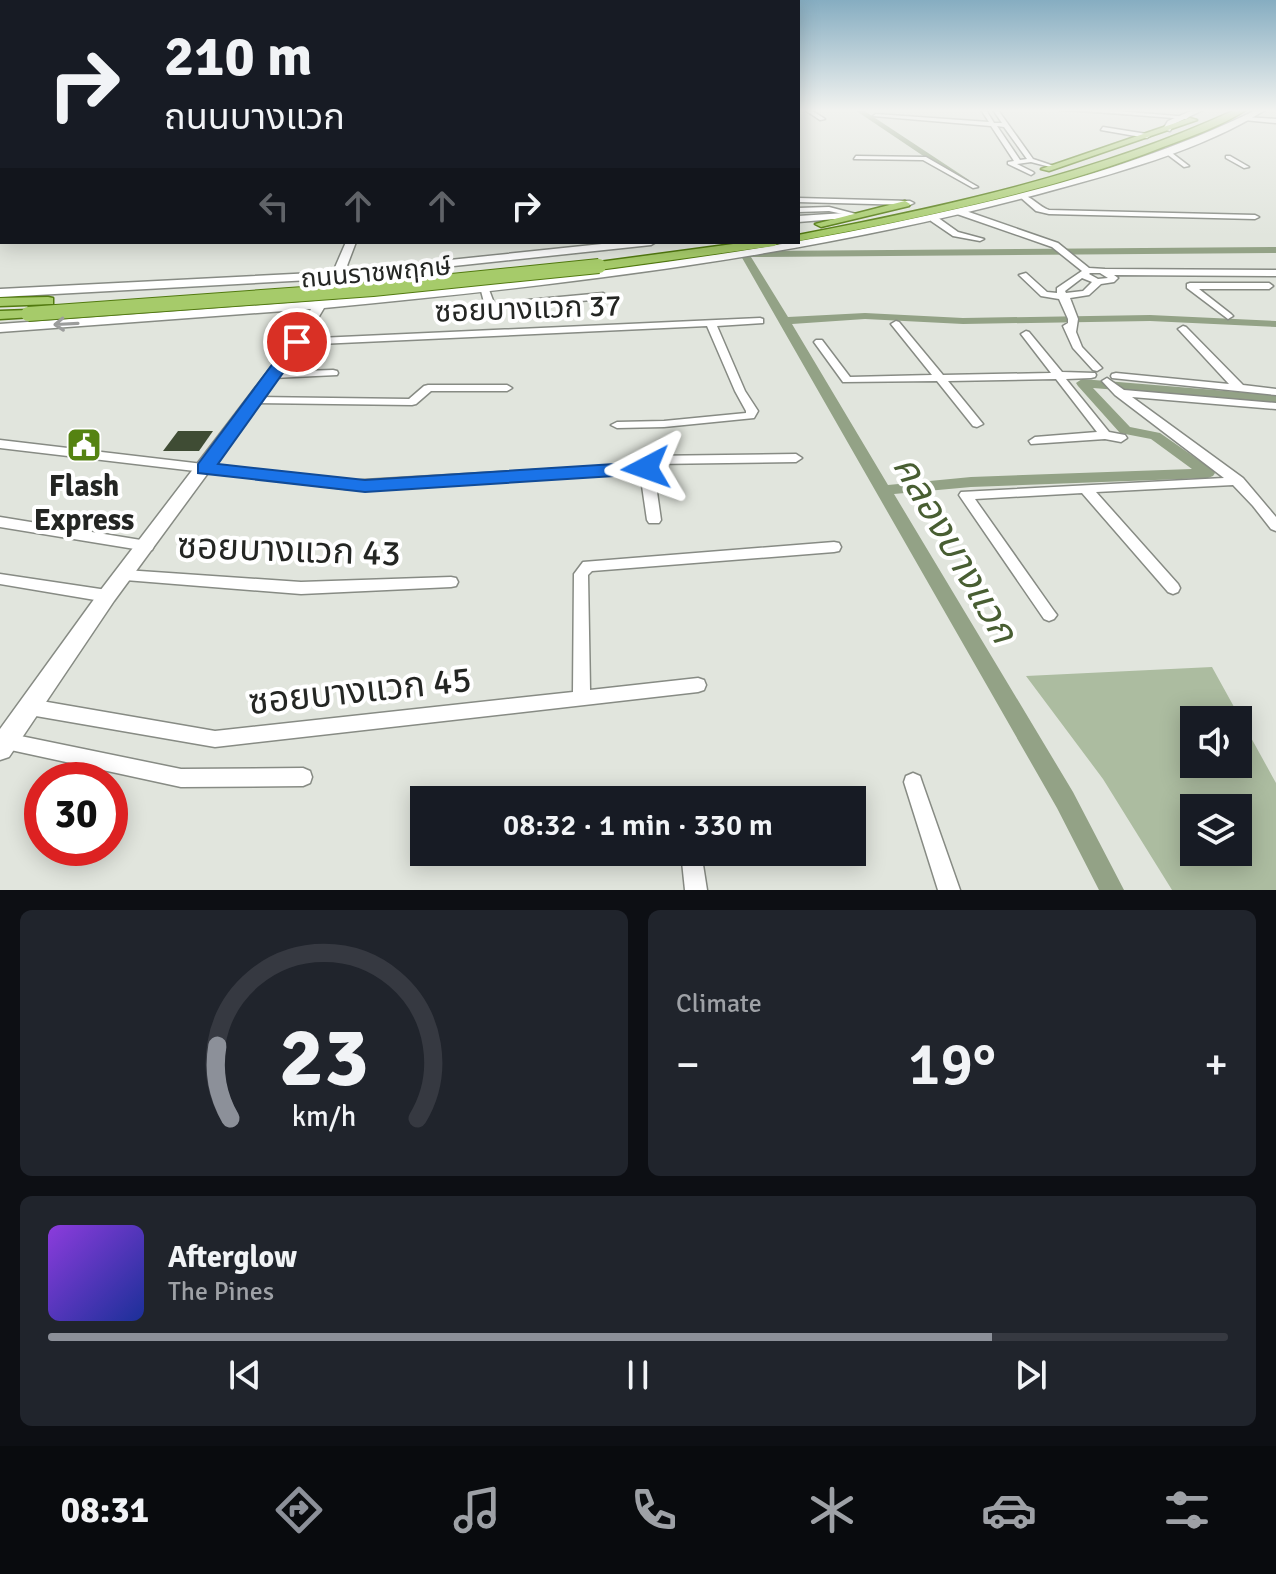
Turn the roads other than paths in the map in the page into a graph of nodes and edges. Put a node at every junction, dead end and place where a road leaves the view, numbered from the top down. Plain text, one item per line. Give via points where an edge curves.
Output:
1 (1166, 151) edge
2 (1011, 152) edge
3 (1024, 152) edge
4 (1100, 152) edge
5 (1143, 152) edge
6 (1164, 152) edge
7 (1228, 157) dead end
8 (856, 158) dead end
9 (1017, 160) junction
10 (1031, 160) junction
11 (1186, 166) dead end
12 (1052, 167) junction
13 (1246, 167) dead end
14 (1031, 173) junction
15 (1009, 178) dead end
16 (987, 184) dead end
17 (975, 187) junction
18 (962, 190) dead end
19 (1022, 196) junction
20 (800, 200) edge
21 (923, 200) dead end
22 (910, 203) junction
23 (800, 210) edge
24 (960, 212) junction
25 (849, 215) junction
26 (1255, 217) dead end
27 (800, 219) edge
28 (934, 219) junction
29 (800, 227) edge
30 (800, 238) edge
31 (980, 239) dead end
32 (800, 241) edge
33 (350, 244) edge
34 (633, 244) edge
35 (698, 244) edge
36 (772, 246) edge
37 (1061, 247) junction
38 (728, 253) junction
39 (595, 262) junction
40 (395, 270) junction
41 (1250, 272) junction
42 (1094, 273) junction
43 (1276, 273) edge
44 (337, 275) junction
45 (1023, 275) dead end
46 (1260, 279) junction
47 (223, 282) junction
48 (1274, 285) edge
49 (484, 287) junction
50 (0, 293) edge
51 (395, 296) junction
52 (603, 296) dead end
53 (1066, 297) junction
54 (0, 302) edge
55 (323, 303) junction
56 (203, 313) junction
57 (0, 315) edge
58 (1228, 316) dead end
59 (760, 321) dead end
60 (711, 324) junction
61 (896, 324) dead end
62 (0, 328) edge
63 (1183, 329) dead end
64 (1026, 334) dead end
65 (297, 342) junction
66 (819, 342) dead end
67 (1094, 372) junction
68 (333, 373) dead end
69 (1060, 373) junction
70 (273, 375) junction
71 (940, 378) junction
72 (1111, 378) junction
73 (507, 388) dead end
74 (1239, 388) junction
75 (1276, 392) edge
76 (1119, 393) junction
77 (255, 400) junction
78 (1276, 406) edge
79 (977, 424) dead end
80 (617, 425) dead end
81 (1105, 435) junction
82 (1121, 438) dead end
83 (1035, 441) dead end
84 (0, 444) edge
85 (796, 458) dead end
86 (205, 468) junction
87 (646, 468) junction
88 (1238, 481) junction
89 (1085, 488) junction
90 (654, 520) dead end
91 (0, 522) edge
92 (1276, 526) edge
93 (147, 546) junction
94 (834, 547) dead end
95 (125, 575) junction
96 (0, 579) edge
97 (451, 582) dead end
98 (1173, 588) dead end
99 (107, 596) junction
100 (1049, 615) dead end
101 (698, 685) dead end
102 (582, 699) junction
103 (30, 707) junction
104 (3, 745) edge
105 (303, 777) dead end
106 (913, 782) dead end
107 (693, 866) edge
108 (696, 890) edge
109 (949, 890) edge

1 - 11 street
2 - 9 street
3 - 10 street
4 - 12 main road
5 - 30 main road, ถนนราชพฤกษ์ via 998,194
6 - 19 main road, ถนนราชพฤกษ์
7 - 13 street
8 - 17 street via 924,158
9 - 10 street
9 - 14 street via 1010,163
10 - 12 street
12 - 14 main road
14 - 15 main road
16 - 17 main road
17 - 18 main road
19 - 24 main road, ถนนราชพฤกษ์
19 - 26 street via 1049,212
20 - 22 street
21 - 22 main road
22 - 25 main road
23 - 25 street
24 - 28 main road, ถนนราชพฤกษ์
24 - 37 street
25 - 27 main road
25 - 29 main road
28 - 31 street via 956,234
28 - 32 main road, ถนนราชพฤกษ์
33 - 44 main road
34 - 40 main road, ถนนราชพฤกษ์
35 - 39 main road, ถนนราชพฤกษ์
36 - 38 main road, ถนนราชพฤกษ์
37 - 42 street
37 - 42 street via 1076,251
38 - 39 main road, ถนนราชพฤกษ์
38 - 49 main road, ถนนราชพฤกษ์
39 - 54 main road, ถนนราชพฤกษ์
39 - 57 main road, ถนนราชพฤกษ์, bridge via 357,291
40 - 44 main road, ถนนราชพฤกษ์
40 - 51 main road via 373,286
41 - 42 street
41 - 43 street
41 - 46 street
42 - 46 street via 1114,278
42 - 53 street via 1086,293
42 - 53 street via 1060,290
44 - 47 main road, ถนนราชพฤกษ์
44 - 55 main road
45 - 53 street via 1044,294
46 - 48 street
47 - 50 main road, ถนนราชพฤกษ์
47 - 56 main road via 289,288 279,300
48 - 58 street via 1190,286
49 - 51 main road, ถนนราชพฤกษ์
49 - 52 street via 490,306
51 - 55 main road, ถนนราชพฤกษ์
53 - 67 street via 1078,348
55 - 56 main road, ถนนราชพฤกษ์
55 - 65 main road
56 -> 62 main road, ถนนราชพฤกษ์
59 - 60 street, ซอยบางแวก 37
60 - 65 street, ซอยบางแวก 37
60 - 80 street via 750,416
61 - 71 street
63 - 74 street
64 - 69 street
65 - 70 main road
66 - 71 street via 847,380
67 - 69 street
67 - 72 street
68 - 70 street
69 - 71 street
69 - 81 street
70 - 77 main road
71 - 79 street
72 - 74 street
72 - 76 street
73 - 77 street via 428,388 412,402
74 - 75 street
76 - 78 street
76 - 88 street
77 - 86 main road
81 - 82 street
81 - 83 street
84 - 86 street
85 - 87 street via 647,460
86 - 87 street via 365,486
86 - 93 main road
87 - 90 street
88 - 89 street
88 - 92 street
89 - 98 street
89 - 100 street via 966,495
91 - 93 street
93 - 95 main road
94 - 102 street via 588,566 581,574
95 - 97 street, ซอยบางแวก 43 via 301,588
95 - 99 main road
96 - 99 street
99 - 103 main road
101 - 102 street, ซอยบางแวก 45
102 - 103 street, ซอยบางแวก 45 via 215,739
103 - 104 main road
104 - 105 street via 181,778
106 - 109 street
107 - 108 street

